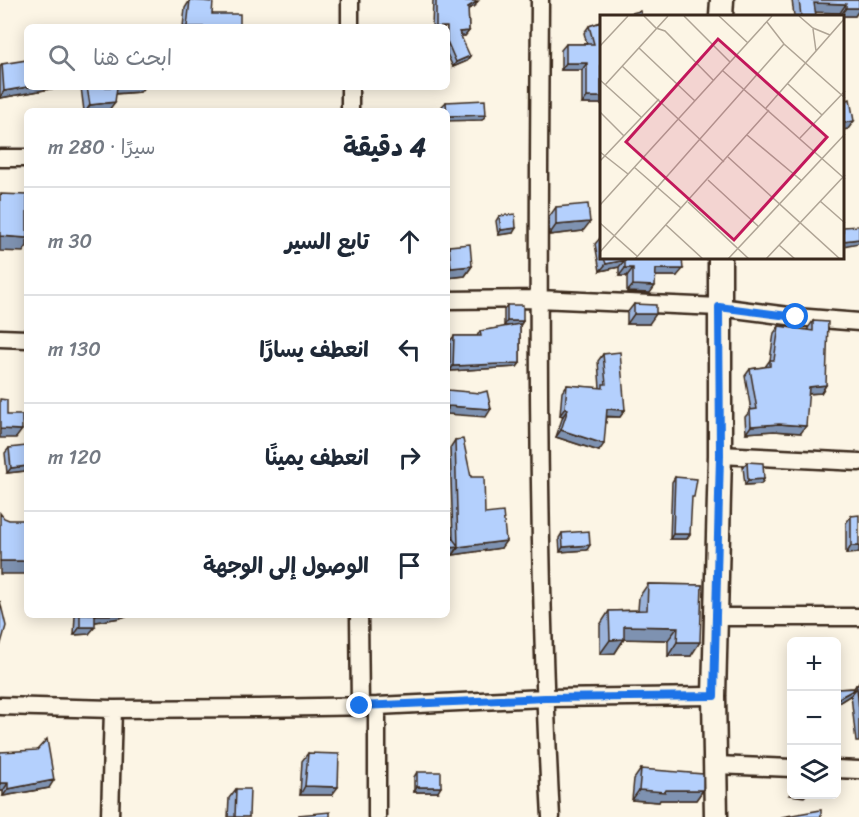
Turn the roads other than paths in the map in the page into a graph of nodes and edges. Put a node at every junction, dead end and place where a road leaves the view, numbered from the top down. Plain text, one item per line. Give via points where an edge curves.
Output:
1 (350, 0) edge
2 (540, 0) edge
3 (722, 0) edge
4 (721, 15) edge
5 (350, 24) edge
6 (350, 90) edge
7 (350, 108) edge
8 (0, 158) edge
9 (24, 158) edge
10 (720, 260) edge
11 (538, 299) junction
12 (450, 300) edge
13 (719, 307) junction
14 (859, 322) edge
15 (0, 338) edge
16 (24, 339) edge
17 (720, 455) junction
18 (859, 462) edge
19 (715, 617) junction
20 (859, 617) edge
21 (358, 618) edge
22 (714, 696) junction
23 (545, 698) junction
24 (0, 706) edge
25 (360, 706) junction
26 (377, 706) junction
27 (113, 709) junction
28 (716, 765) junction
29 (787, 768) edge
30 (841, 769) edge
31 (859, 770) edge
32 (110, 817) edge
33 (377, 817) edge
34 (551, 817) edge
35 (716, 817) edge

1 - 5 street
2 - 11 street
3 - 4 street
6 - 7 street
8 - 9 street
10 - 13 street
11 - 12 street
11 - 13 street
11 - 23 street
13 - 14 street
13 - 17 street
15 - 16 street
17 - 18 street
17 - 19 street
19 - 20 street
19 - 22 street
21 - 25 street
22 - 23 street
22 - 28 street
23 - 26 street
23 - 34 street
24 - 27 street
25 - 26 street
25 - 27 street
26 - 33 street
27 - 32 street
28 - 29 street
28 - 35 street
30 - 31 street

